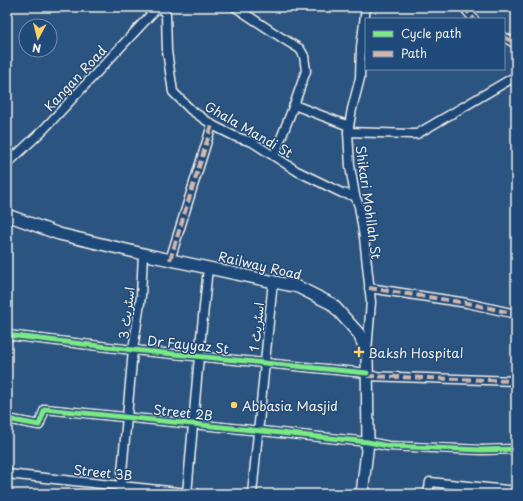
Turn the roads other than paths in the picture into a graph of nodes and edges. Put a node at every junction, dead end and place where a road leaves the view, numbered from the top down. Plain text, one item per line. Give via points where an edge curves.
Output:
1 (159, 7) edge
2 (235, 7) edge
3 (366, 7) edge
4 (465, 7) edge
5 (473, 18) edge
6 (505, 38) edge
7 (516, 44) edge
8 (516, 76) edge
9 (294, 105) junction
10 (212, 125) junction
11 (349, 129) junction
12 (7, 150) edge
13 (15, 156) junction
14 (274, 156) junction
15 (7, 164) edge
16 (355, 196) junction
17 (7, 216) edge
18 (143, 254) junction
19 (170, 260) junction
20 (208, 268) junction
21 (273, 281) junction
22 (369, 288) junction
23 (516, 314) edge
24 (7, 335) edge
25 (134, 350) junction
26 (367, 354) junction
27 (199, 356) junction
28 (265, 363) junction
29 (367, 374) junction
30 (516, 381) edge
31 (127, 417) junction
32 (7, 419) edge
33 (193, 424) junction
34 (258, 430) junction
35 (368, 442) junction
36 (516, 449) edge
37 (7, 474) edge
38 (120, 490) edge
39 (516, 491) edge
40 (187, 494) edge
41 (197, 494) edge
42 (252, 494) edge
43 (362, 494) edge
44 (428, 494) edge

1 - 10 street, Ghala Mandi St via 166,14 167,51 173,92 191,110
1 - 13 street, Kangan Road
2 - 9 street via 300,49 304,56 306,71
3 - 11 street, Shikari Mohllah St via 360,78
4 - 5 street
6 - 7 street
8 - 11 street via 417,134
9 - 11 street
9 - 14 street
10 - 14 street, Ghala Mandi St via 252,142
10 - 19 street
11 - 16 street, Shikari Mohllah St via 350,166
12 - 13 street
13 - 15 street, Kangan Road
14 - 16 street, Ghala Mandi St via 297,171
16 - 22 street, Shikari Mohllah St via 364,237
17 - 18 main road, Railway Road via 60,234
18 - 19 main road, Railway Road
18 - 25 street, اسٹریٹ 3
19 - 20 main road, Railway Road
20 - 21 main road, Railway Road
20 - 27 street
21 - 26 main road, Railway Road via 298,286 332,304 359,334
21 - 28 street, اسٹریٹ 1
22 - 23 street
22 - 26 street, Shikari Mohllah St via 371,302
24 - 25 street, Dr Fayyaz St
25 - 27 street, Dr Fayyaz St
25 - 31 street, اسٹریٹ 3
26 - 29 main road, Railway Road
27 - 28 street, Dr Fayyaz St
27 - 33 street
28 - 29 street, Dr Fayyaz St
28 - 34 street, اسٹریٹ 1
29 - 30 street, Dr Fayyaz St
29 - 35 main road, Railway Road
31 - 32 street, Street 2B via 45,409 39,425
31 - 33 street, Street 2B
31 - 38 street, اسٹریٹ 3
33 - 34 street, Street 2B
33 - 40 street
34 - 35 street, Street 2B
34 - 42 street, اسٹریٹ 1
35 - 36 street, Street 2B via 388,446
35 - 43 main road, Railway Road
37 - 38 street, Street 3B
38 - 40 street, Street 3B
39 - 44 street via 430,482
40 - 41 street, Street 3B

